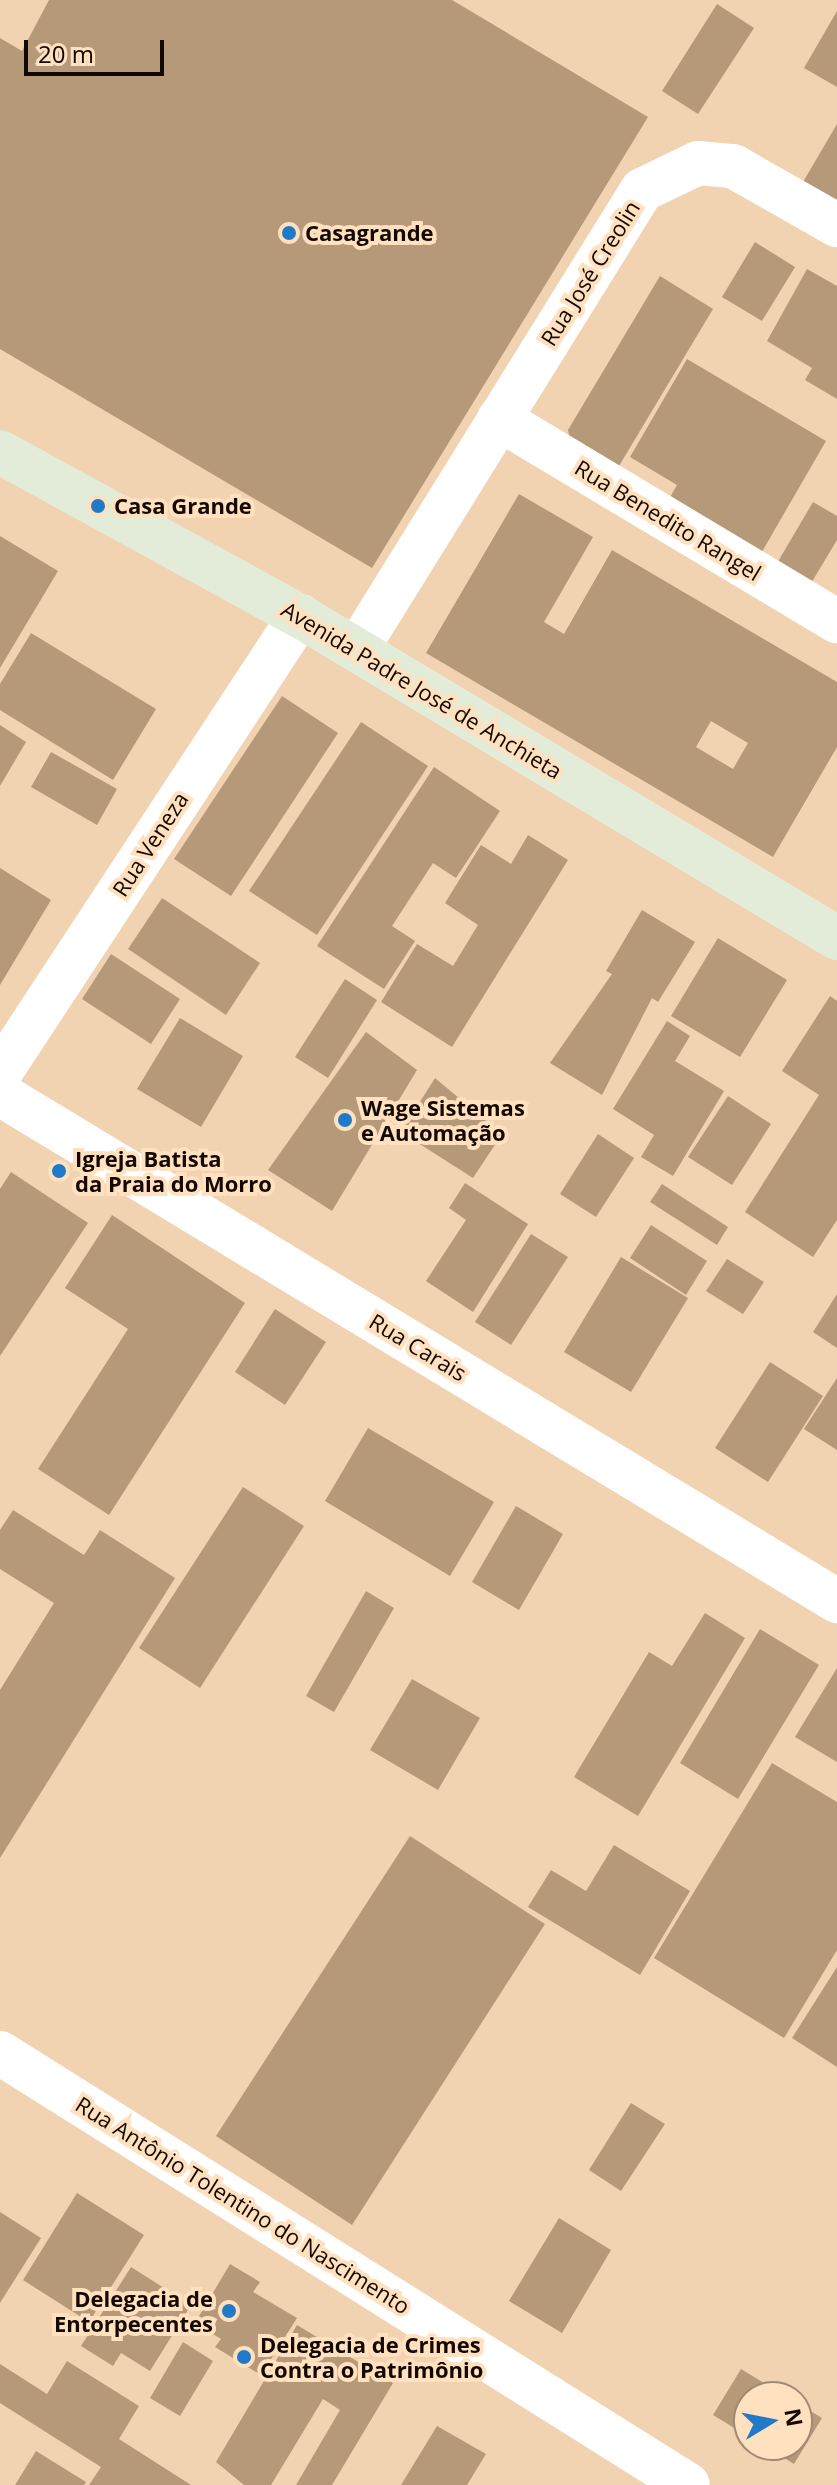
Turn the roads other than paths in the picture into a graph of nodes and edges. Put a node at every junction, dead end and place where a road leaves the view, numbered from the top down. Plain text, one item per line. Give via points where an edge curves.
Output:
1 (837, 225) edge
2 (499, 419) junction
3 (0, 452) edge
4 (300, 616) junction
5 (837, 621) edge
6 (357, 649) junction
7 (837, 938) edge
8 (0, 1073) edge
9 (0, 1094) edge
10 (837, 1601) edge
11 (0, 2053) edge
12 (688, 2485) edge

1 - 2 street, Rua José Creolin via 733,166 669,171 642,190
2 - 5 street, Rua Benedito Rangel
2 - 6 street, Rua José Creolin
3 - 4 main road, Avenida Padre José de Anchieta
4 - 6 main road, Avenida Padre José de Anchieta
4 - 8 street, Rua Veneza
6 - 7 main road, Avenida Padre José de Anchieta
9 - 10 street, Rua Carais
11 - 12 street, Rua Antônio Tolentino do Nascimento

